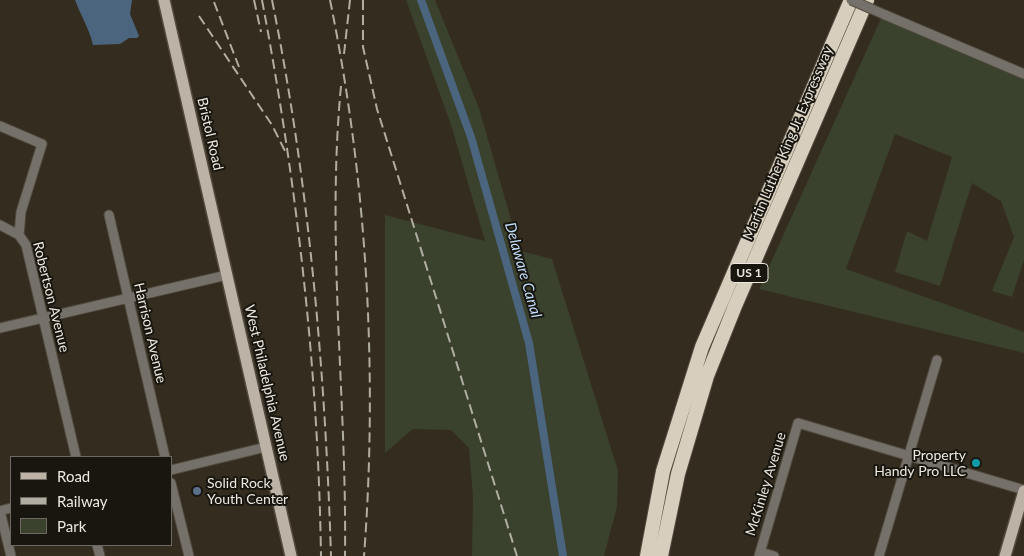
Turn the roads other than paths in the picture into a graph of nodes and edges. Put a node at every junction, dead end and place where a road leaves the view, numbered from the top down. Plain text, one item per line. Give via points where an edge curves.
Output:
1 (164, 0) edge
2 (851, 0) edge
3 (867, 0) edge
4 (1024, 74) edge
5 (0, 126) edge
6 (109, 215) dead end
7 (0, 225) edge
8 (19, 235) junction
9 (227, 275) junction
10 (128, 298) junction
11 (43, 319) junction
12 (0, 328) edge
13 (937, 360) dead end
14 (266, 447) junction
15 (76, 456) edge
16 (165, 456) edge
17 (909, 456) junction
18 (172, 470) edge
19 (172, 487) edge
20 (1023, 496) edge
21 (0, 511) edge
22 (760, 554) edge
23 (11, 556) edge
24 (188, 556) edge
25 (291, 556) edge
26 (647, 556) edge
27 (661, 556) edge
28 (774, 556) edge
29 (880, 556) edge
30 (1005, 556) edge

1 - 9 main road, Bristol Road
2 - 4 street, bridge
2 - 26 highway, Martin Luther King Jr. Expressway / US 1 via 698,355 663,471
3 - 27 highway, Martin Luther King Jr. Expressway / US 1 via 707,376 678,474
5 - 8 street, Robertson Avenue via 41,145 21,212
6 - 10 street, Harrison Avenue
7 - 8 street
8 - 11 street, Robertson Avenue via 26,245
9 - 10 street
9 - 14 main road, West Philadelphia Avenue
10 - 11 street
10 - 16 street, Harrison Avenue
11 - 12 street
11 - 15 street, Robertson Avenue
13 - 17 street
14 - 18 street
14 - 25 main road, West Philadelphia Avenue
17 - 20 street
17 - 22 street, McKinley Avenue via 798,423
17 - 29 street
19 - 24 street
20 - 30 main road
21 - 23 street
22 - 28 street

